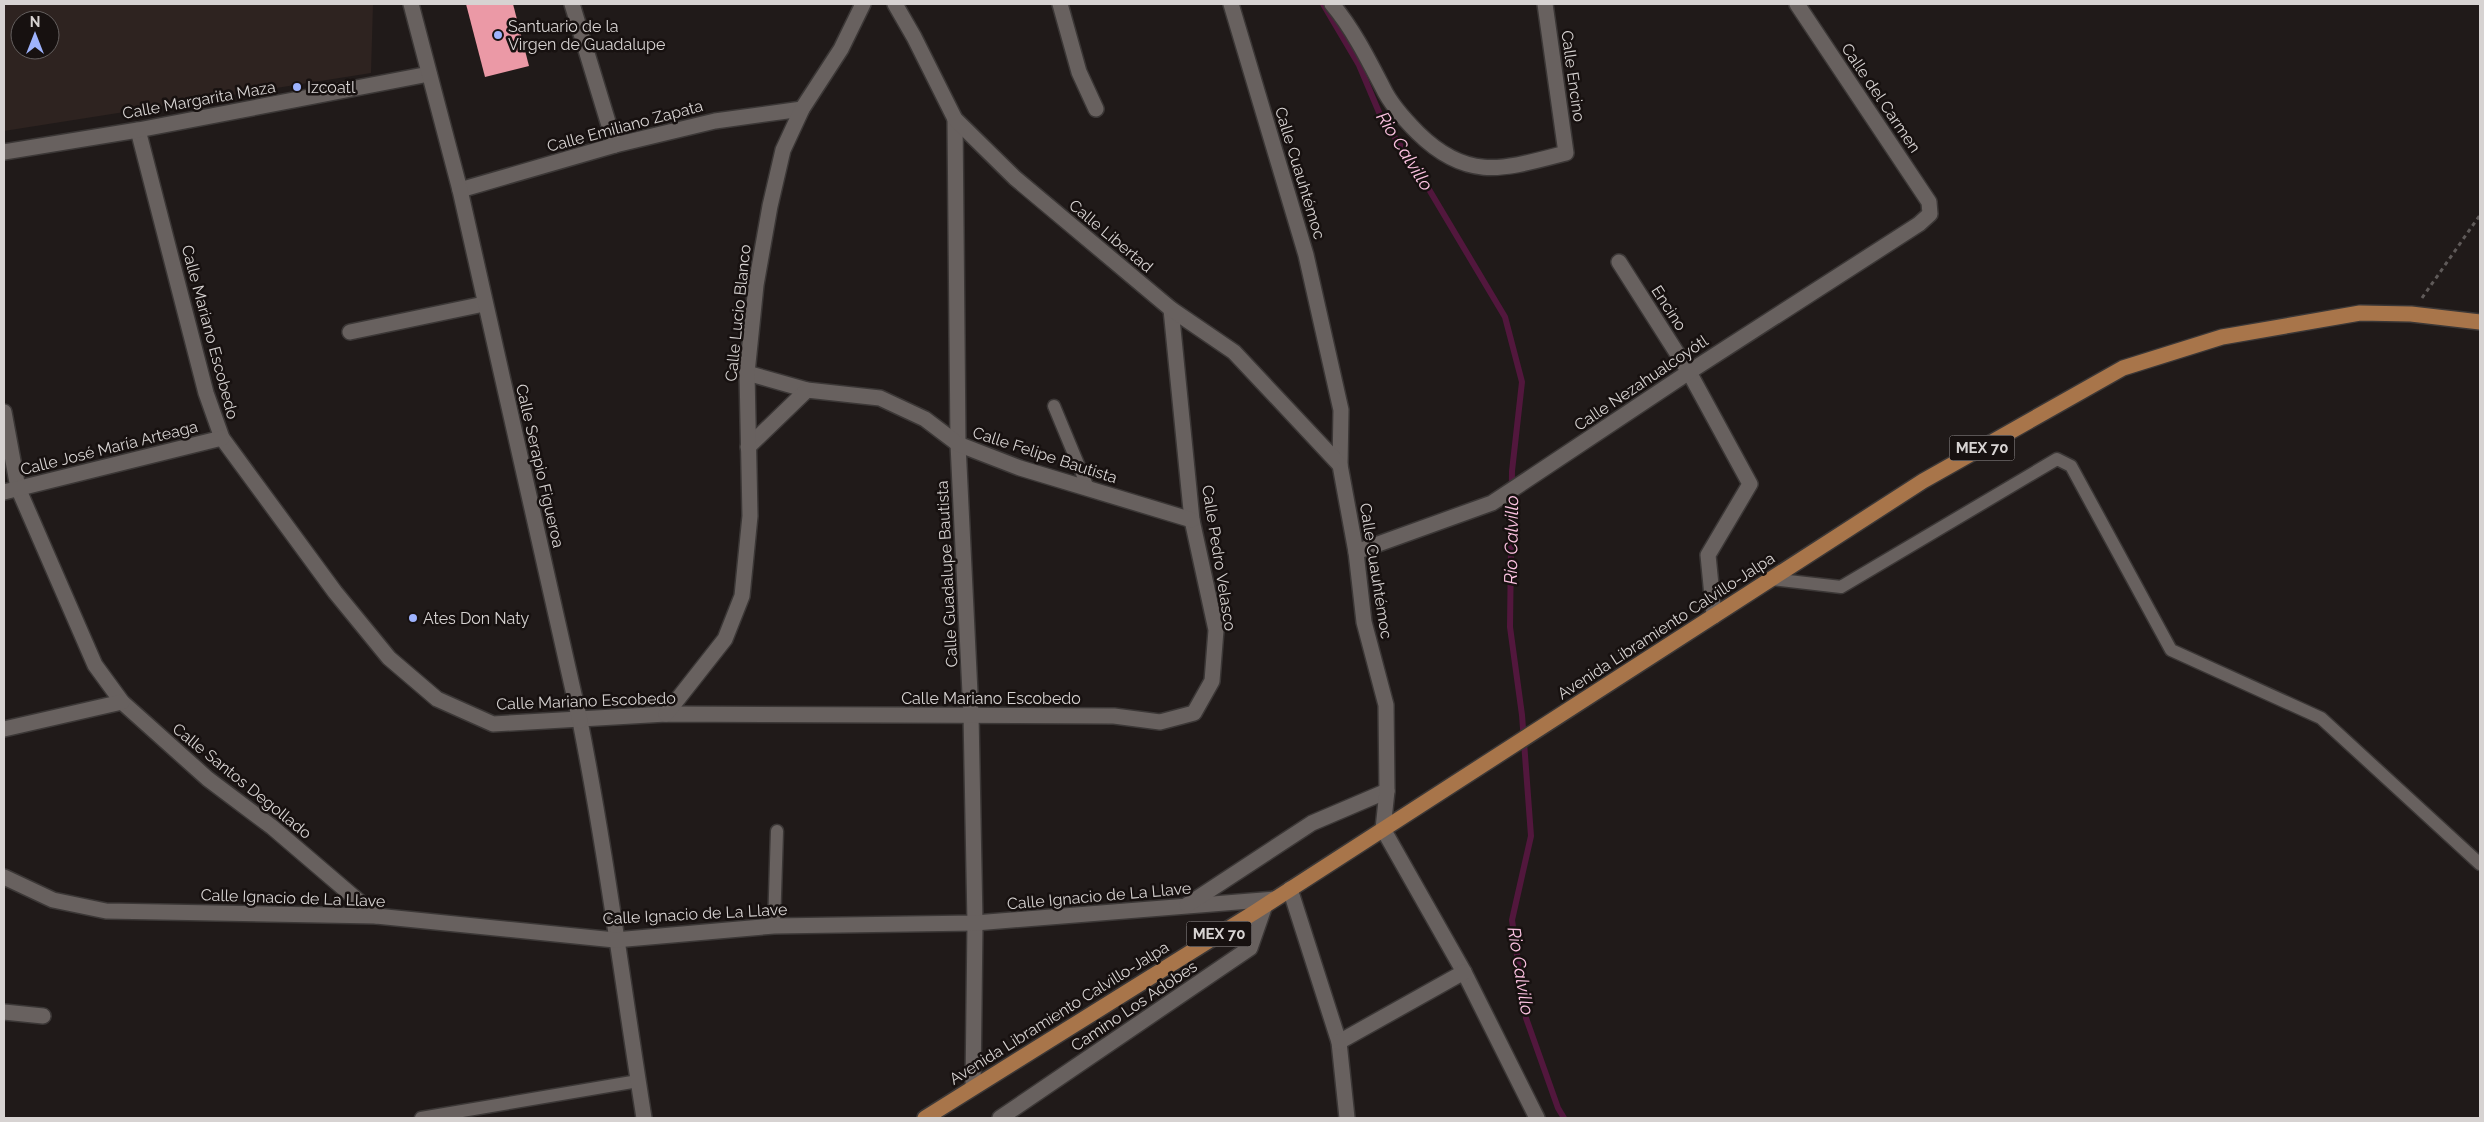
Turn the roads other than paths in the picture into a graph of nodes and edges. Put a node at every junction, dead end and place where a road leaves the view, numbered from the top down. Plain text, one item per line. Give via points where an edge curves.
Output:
1 (411, 4) edge
2 (572, 4) edge
3 (863, 4) edge
4 (895, 4) edge
5 (1060, 4) edge
6 (1231, 4) edge
7 (1332, 4) edge
8 (1545, 4) edge
9 (1797, 4) edge
10 (429, 74) junction
11 (802, 109) junction
12 (1096, 109) dead end
13 (955, 120) junction
14 (138, 130) junction
15 (615, 146) junction
16 (4, 152) edge
17 (460, 190) junction
18 (1930, 214) joint
19 (1619, 262) dead end
20 (484, 304) junction
21 (1170, 309) junction
22 (2480, 322) edge
23 (350, 332) dead end
24 (1689, 372) junction
25 (747, 373) junction
26 (807, 390) junction
27 (1054, 406) dead end
28 (4, 412) edge
29 (222, 438) junction
30 (958, 444) junction
31 (748, 447) junction
32 (1340, 465) junction
33 (1088, 488) junction
34 (11, 490) edge
35 (1192, 520) junction
36 (1356, 552) junction
37 (1771, 579) junction
38 (1714, 616) junction
39 (122, 702) junction
40 (666, 714) junction
41 (971, 714) junction
42 (580, 721) junction
43 (1160, 722) joint
44 (4, 729) edge
45 (1387, 791) junction
46 (1383, 829) junction
47 (777, 831) dead end
48 (2480, 864) edge
49 (4, 877) edge
50 (1290, 889) junction
51 (1270, 902) junction
52 (1185, 906) junction
53 (376, 916) junction
54 (975, 923) junction
55 (774, 926) junction
56 (615, 940) junction
57 (1464, 972) junction
58 (4, 1012) edge
59 (43, 1016) dead end
60 (1339, 1042) junction
61 (638, 1081) junction
62 (973, 1087) junction
63 (422, 1118) edge
64 (644, 1118) edge
65 (925, 1118) edge
66 (1000, 1118) edge
67 (1347, 1118) edge
68 (1537, 1118) edge

1 - 10 street, Calle Serapio Figueroa
2 - 15 street
3 - 11 street, Calle Lucio Blanco via 840,49
4 - 13 street, Calle Libertad
5 - 12 street via 1079,72
6 - 32 street, Calle Cuauhtémoc via 1306,255 1341,410
7 - 8 street, Calle Encino via 1360,44 1396,109 1432,146 1450,159 1482,168 1513,166 1566,153
9 - 18 street, Calle del Carmen via 1929,202
10 - 14 street, Calle Margarita Maza
10 - 17 street, Calle Serapio Figueroa
11 - 15 street, Calle Emiliano Zapata via 715,120
11 - 25 street, Calle Lucio Blanco via 784,150 770,206 756,285
13 - 21 street, Calle Libertad via 1015,178
13 - 30 street, Calle Guadalupe Bautista
14 - 16 street, Calle Margarita Maza
14 - 29 street, Calle Mariano Escobedo via 206,393
15 - 17 street, Calle Emiliano Zapata
17 - 20 street, Calle Serapio Figueroa
18 - 24 street, Calle Nezahualcoyótl
19 - 24 street, Encino
20 - 23 street
20 - 42 street, Calle Serapio Figueroa
21 - 32 street, Calle Libertad via 1234,352
21 - 35 street, Calle Pedro Velasco
22 - 37 main road, Avenida Libramiento Calvillo-Jalpa / MEX 70 via 2411,314 2360,313 2222,337 2123,368 1923,481
24 - 36 street, Calle Nezahualcoyótl via 1492,503
24 - 38 street, Encino via 1750,484 1708,555
25 - 26 street, Calle Felipe Bautista
25 - 31 street, Calle Lucio Blanco
26 - 30 street, Calle Felipe Bautista via 880,398 925,419
26 - 31 street
27 - 33 lane
28 - 34 street, Calle Santos Degollado
29 - 34 street, Calle José María Arteaga
29 - 42 street, Calle Mariano Escobedo via 335,592 389,658 437,699 493,724
30 - 33 street, Calle Felipe Bautista via 1020,468
30 - 41 street, Calle Guadalupe Bautista
31 - 40 street, Calle Lucio Blanco via 750,516 742,596 725,639
32 - 36 street, Calle Cuauhtémoc
33 - 35 street, Calle Felipe Bautista
34 - 39 street, Calle Santos Degollado via 95,665
35 - 43 street, Calle Pedro Velasco via 1216,630 1212,681 1194,712
36 - 45 street, Calle Cuauhtémoc via 1364,622 1386,705
37 - 38 main road, Avenida Libramiento Calvillo-Jalpa / MEX 70
37 - 48 lane via 1841,588 2056,459 2071,466 2171,650 2321,718
38 - 46 main road, Avenida Libramiento Calvillo-Jalpa / MEX 70
39 - 44 street
39 - 53 street, Calle Santos Degollado via 208,779 272,827
40 - 41 street, Calle Mariano Escobedo
40 - 42 street, Calle Mariano Escobedo
41 - 43 street, Calle Mariano Escobedo via 1114,716
41 - 54 street, Calle Guadalupe Bautista
42 - 56 street, Calle Serapio Figueroa via 598,810
45 - 46 street, Calle Cuauhtémoc
45 - 52 street via 1312,823
46 - 50 main road, Avenida Libramiento Calvillo-Jalpa / MEX 70
46 - 57 street
47 - 55 lane
49 - 53 street, Calle Ignacio de La Llave via 53,900 106,911
50 - 51 main road, Avenida Libramiento Calvillo-Jalpa / MEX 70
50 - 60 street
51 - 52 street, Calle Ignacio de La Llave
51 - 62 main road, Avenida Libramiento Calvillo-Jalpa / MEX 70
51 - 66 street, Camino Los Adobes via 1250,948
52 - 54 street, Calle Ignacio de La Llave
53 - 56 street, Calle Ignacio de La Llave
54 - 55 street, Calle Ignacio de La Llave
54 - 62 street, Calle Guadalupe Bautista
55 - 56 street, Calle Ignacio de La Llave
56 - 61 street, Calle Serapio Figueroa
57 - 60 street
57 - 68 street
58 - 59 street
60 - 67 street
61 - 63 lane
61 - 64 street, Calle Serapio Figueroa
62 - 65 main road, Avenida Libramiento Calvillo-Jalpa / MEX 70

